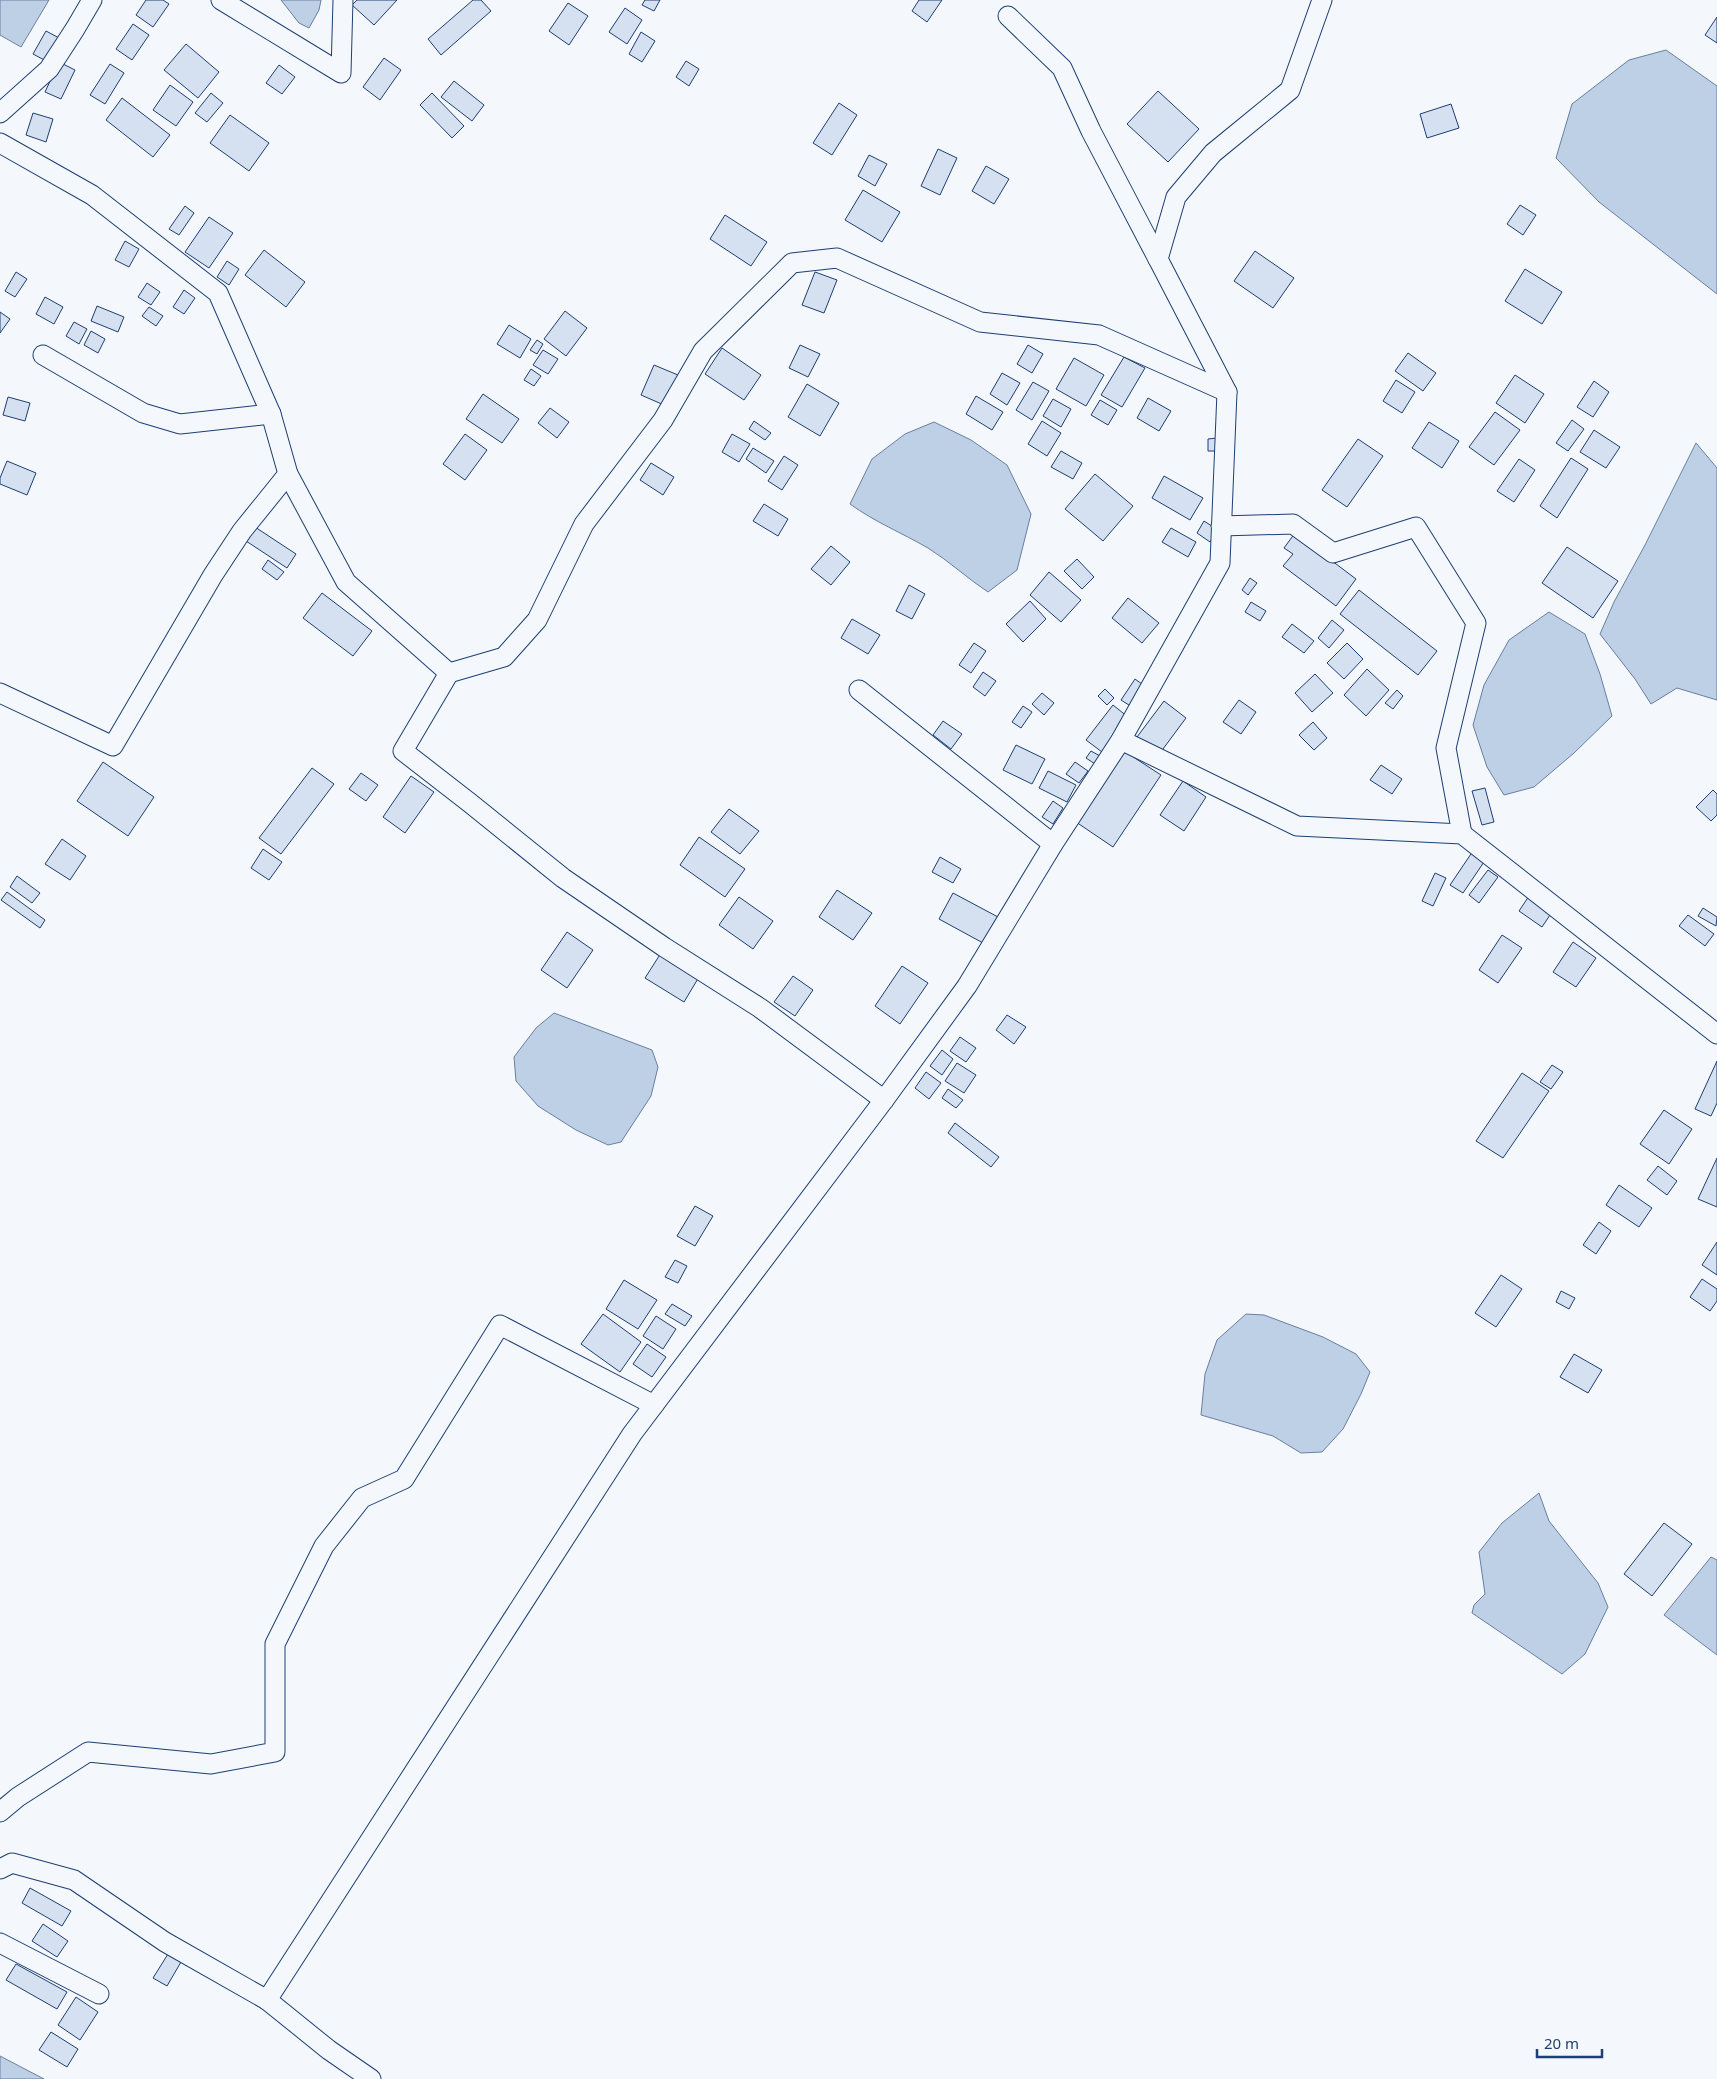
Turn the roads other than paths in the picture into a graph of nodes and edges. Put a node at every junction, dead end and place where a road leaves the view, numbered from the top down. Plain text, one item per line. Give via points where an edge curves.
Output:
1 (92, 0) edge
2 (221, 0) edge
3 (343, 0) edge
4 (1322, 0) edge
5 (1008, 16) dead end
6 (0, 112) edge
7 (0, 143) edge
8 (1158, 259) junction
9 (43, 355) dead end
10 (1227, 392) junction
11 (271, 414) junction
12 (288, 474) junction
13 (1221, 526) junction
14 (449, 673) junction
15 (859, 690) dead end
16 (0, 693) edge
17 (1121, 740) junction
18 (1462, 834) junction
19 (1053, 844) junction
20 (1717, 1034) edge
21 (884, 1100) junction
22 (654, 1405) junction
23 (0, 1812) edge
24 (0, 1869) edge
25 (0, 1943) edge
26 (99, 1994) dead end
27 (268, 2000) junction
28 (370, 2079) edge

1 - 6 street via 48,69
2 - 3 street via 341,73
4 - 8 street via 1290,90 1213,153 1176,197
5 - 8 street via 1062,68
7 - 11 street via 92,195 218,293
8 - 10 street
9 - 11 street via 143,413 180,424
10 - 13 street
10 - 14 street via 1099,335 980,322 837,258 792,263 703,351 663,420 584,524 537,620 504,658
11 - 12 street
12 - 14 street via 346,582
12 - 16 street via 242,531 218,568 113,746
13 - 17 street via 1220,564
13 - 18 street via 1294,524 1333,553 1416,527 1476,623 1446,748
14 - 21 street via 403,751 563,878 760,1008
15 - 19 street
17 - 18 street via 1297,826
17 - 19 street
18 - 20 street
19 - 21 street via 967,986
21 - 22 street
22 - 23 street via 500,1325 404,1479 362,1498 324,1546 274,1644 275,1752 211,1764 88,1752
22 - 27 street via 632,1434
24 - 27 street via 12,1863 74,1880 165,1942
25 - 26 street
27 - 28 street

